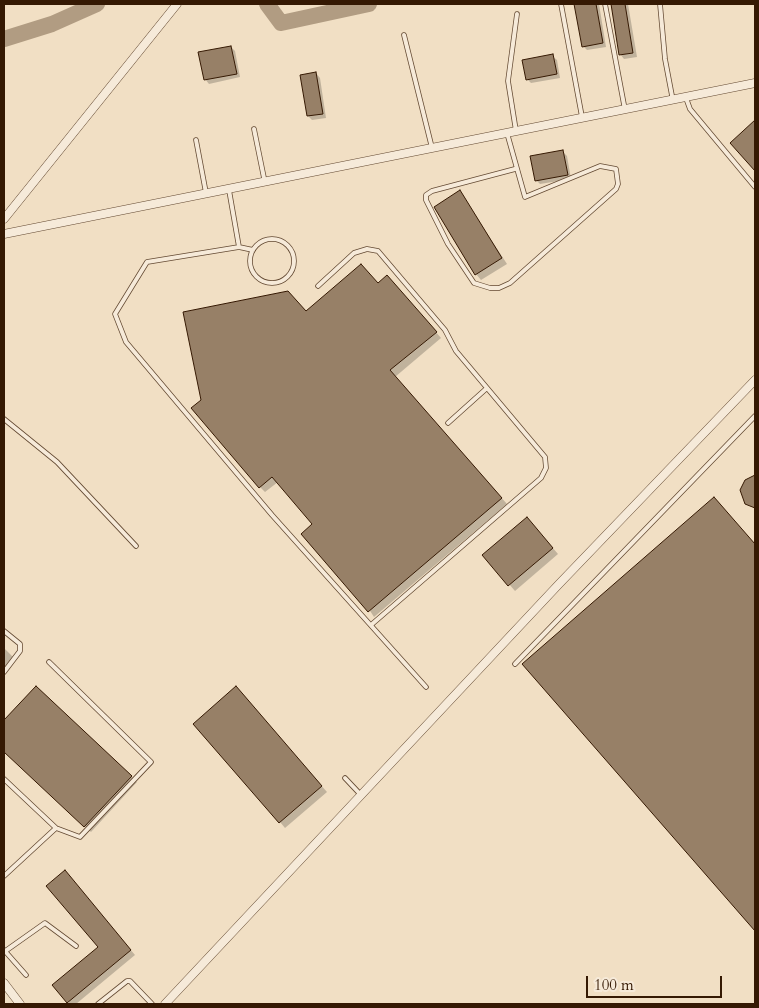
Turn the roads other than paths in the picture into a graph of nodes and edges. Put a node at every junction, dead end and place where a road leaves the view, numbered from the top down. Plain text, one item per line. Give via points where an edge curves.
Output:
1 (177, 4) edge
2 (561, 4) edge
3 (605, 4) edge
4 (660, 4) edge
5 (517, 14) dead end
6 (404, 35) dead end
7 (755, 83) edge
8 (686, 98) junction
9 (673, 101) junction
10 (625, 110) junction
11 (582, 119) junction
12 (254, 129) dead end
13 (516, 132) junction
14 (507, 133) junction
15 (196, 140) dead end
16 (432, 148) junction
17 (515, 169) junction
18 (265, 183) junction
19 (755, 187) edge
20 (229, 190) junction
21 (206, 193) junction
22 (4, 219) edge
23 (4, 234) edge
24 (239, 247) junction
25 (254, 250) junction
26 (318, 286) dead end
27 (755, 380) edge
28 (487, 388) junction
29 (755, 416) edge
30 (4, 419) edge
31 (448, 422) dead end
32 (136, 546) dead end
33 (371, 626) junction
34 (4, 631) edge
35 (49, 662) dead end
36 (515, 664) dead end
37 (4, 672) edge
38 (426, 687) dead end
39 (345, 778) dead end
40 (4, 779) edge
41 (362, 796) junction
42 (56, 828) junction
43 (4, 876) edge
44 (76, 946) dead end
45 (4, 951) edge
46 (26, 975) dead end
47 (4, 983) edge
48 (20, 1004) edge
49 (98, 1004) edge
50 (152, 1004) edge
51 (165, 1004) edge

1 - 22 street
2 - 11 lane
3 - 10 lane
4 - 9 lane
5 - 13 lane via 508,81
6 - 16 lane
7 - 8 street
8 - 9 street
8 - 19 lane via 702,125
9 - 10 street
10 - 11 street
11 - 13 street
12 - 18 lane
13 - 14 street
14 - 16 street
14 - 17 lane
15 - 21 lane
16 - 18 street
17 - 17 lane via 525,197 600,166 616,169 618,184 510,283 490,288 474,283 448,244 426,195
18 - 20 street
20 - 21 street
20 - 24 lane
21 - 23 street
24 - 25 lane
24 - 33 lane via 147,262 115,314 126,342
25 - 25 lane via 264,241 279,240 294,255 293,270 277,283 263,281 253,271 251,257
26 - 28 lane via 354,253 367,249 378,251 446,330 456,352
27 - 41 street
28 - 31 lane
28 - 33 lane via 545,457 546,468 541,478
29 - 36 lane
30 - 32 lane via 57,462
33 - 38 lane
34 - 37 lane via 20,644 20,651
35 - 42 lane via 151,762 80,837
39 - 41 lane
40 - 42 lane
41 - 51 street
42 - 43 lane
44 - 45 lane via 45,923
45 - 46 lane
47 - 48 street
49 - 50 lane via 130,981

